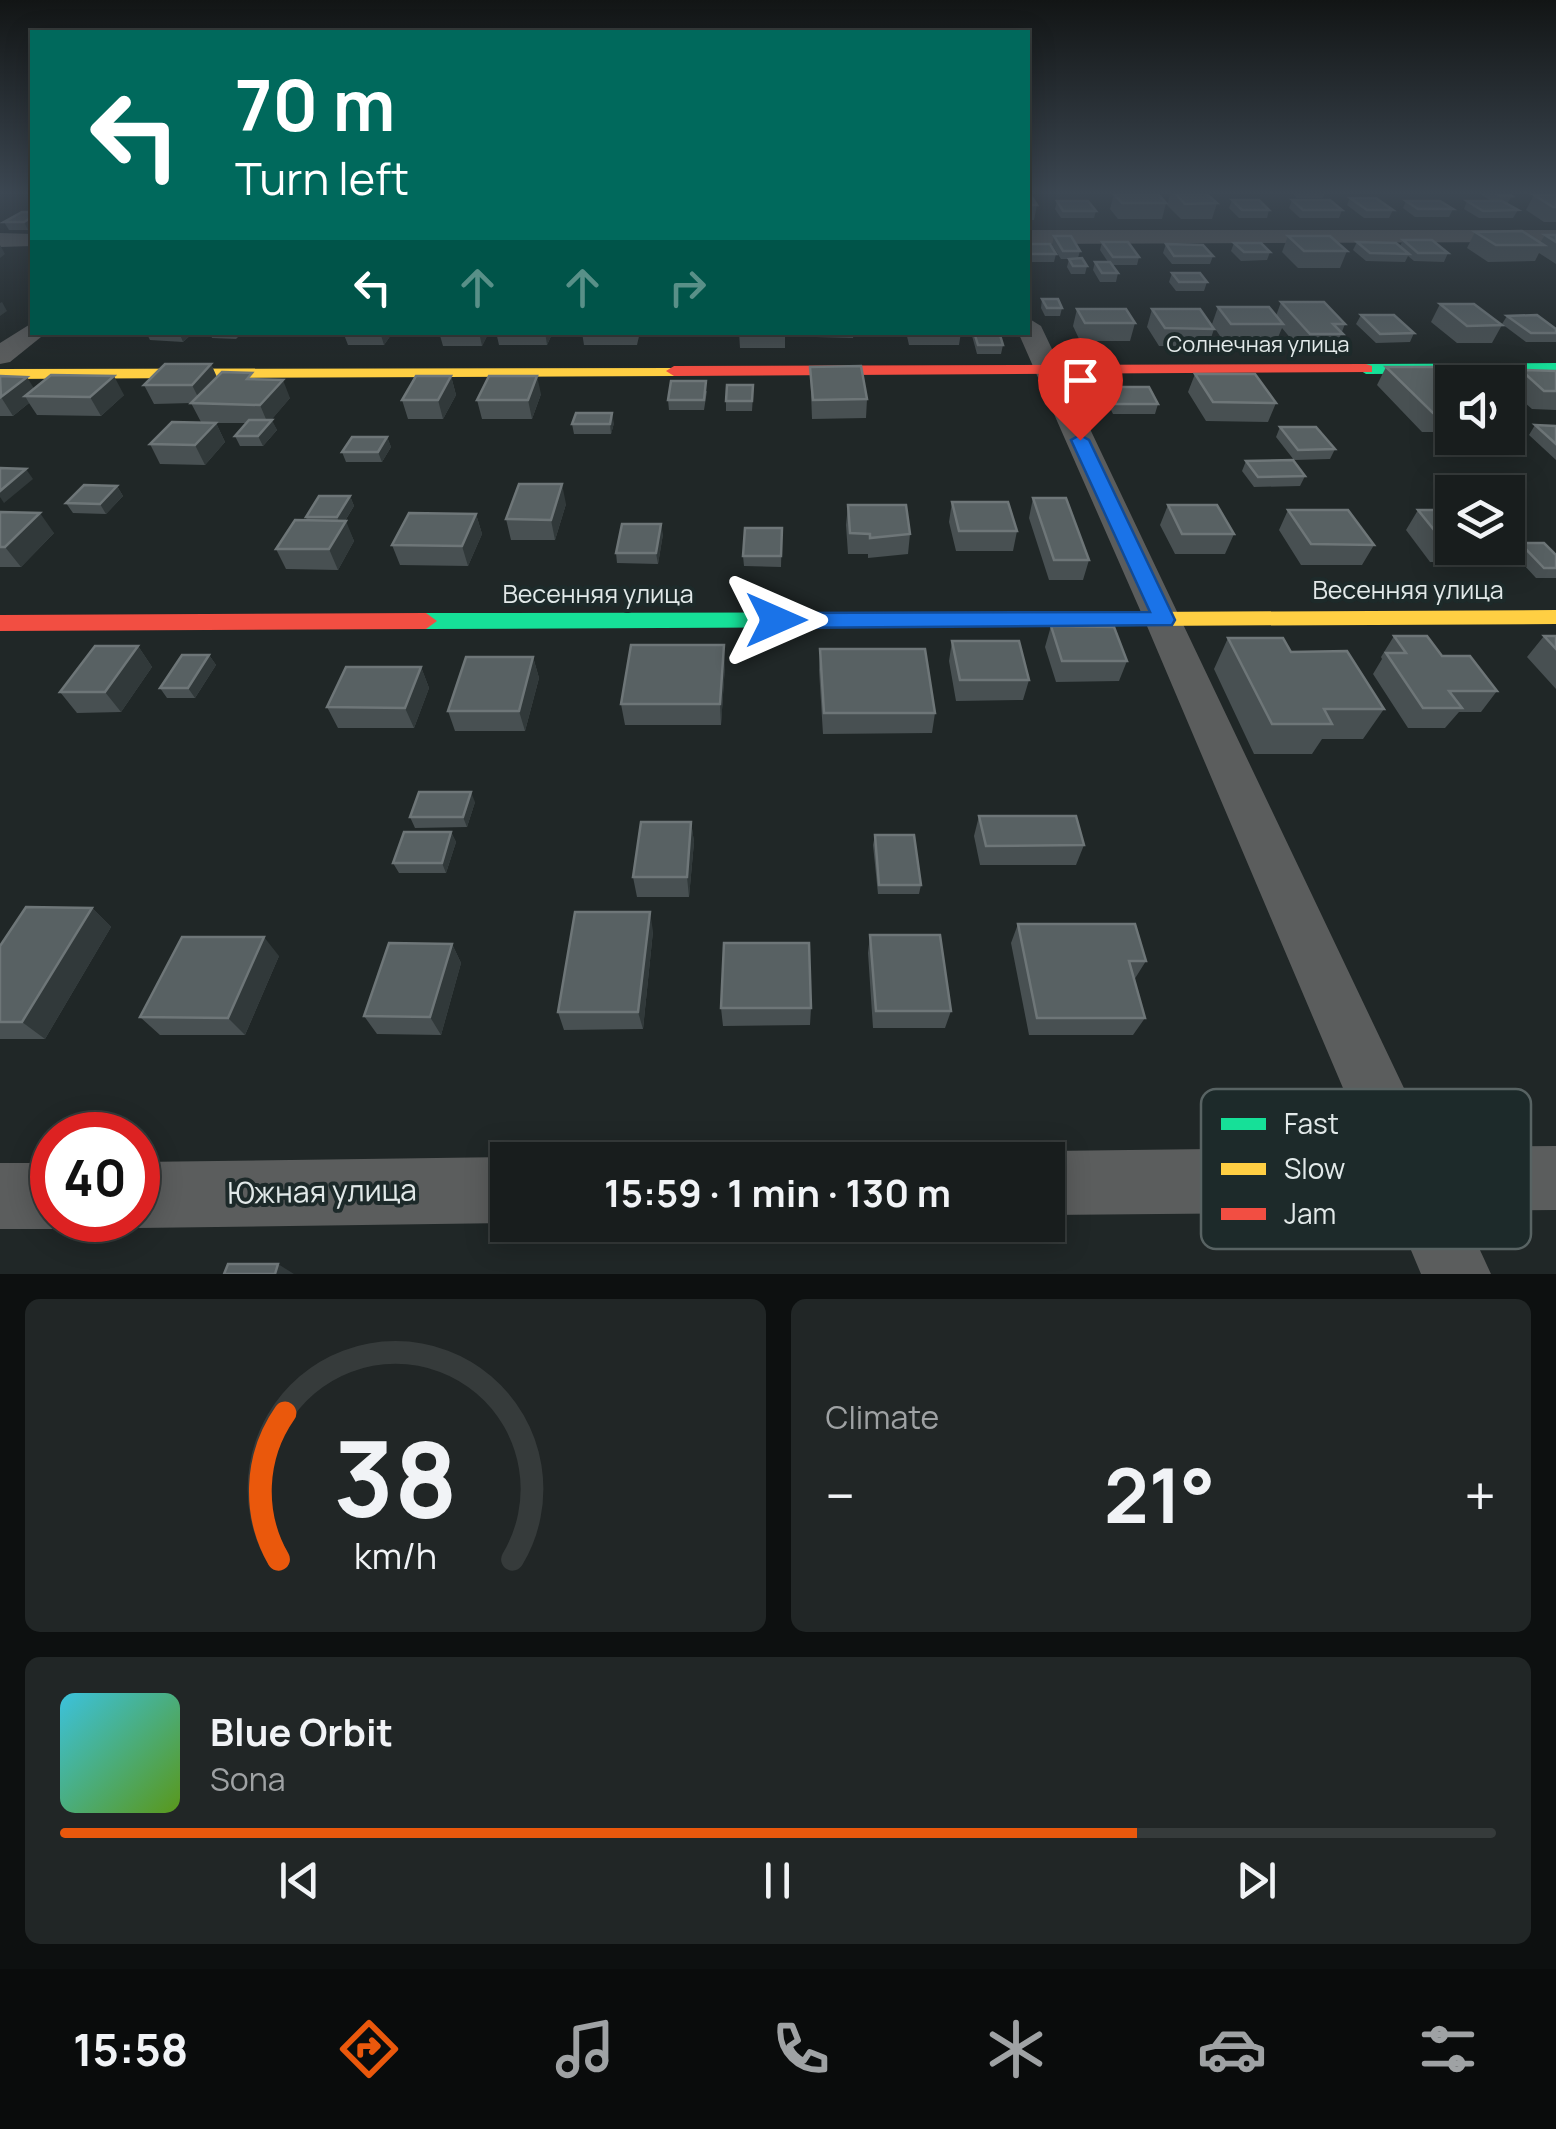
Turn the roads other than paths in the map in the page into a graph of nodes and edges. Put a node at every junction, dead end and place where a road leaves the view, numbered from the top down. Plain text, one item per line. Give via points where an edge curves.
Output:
1 (1030, 331) edge
2 (30, 333) edge
3 (0, 356) edge
4 (1556, 368) edge
5 (1046, 369) junction
6 (0, 374) edge
7 (1556, 617) edge
8 (1164, 620) junction
9 (0, 623) edge
10 (1374, 1089) edge
11 (1531, 1178) edge
12 (1556, 1178) edge
13 (1201, 1182) edge
14 (1065, 1184) edge
15 (490, 1190) edge
16 (160, 1195) edge
17 (0, 1196) edge
18 (30, 1196) edge
19 (1445, 1249) edge
20 (1456, 1274) edge

1 - 5 street
2 - 3 street
4 - 5 street, Солнечная улица
5 - 6 street, Солнечная улица
5 - 8 street
7 - 8 street, Весенняя улица
8 - 9 street, Весенняя улица
8 - 10 street
11 - 12 street
13 - 14 street
15 - 16 street, Южная улица
17 - 18 street
19 - 20 street

